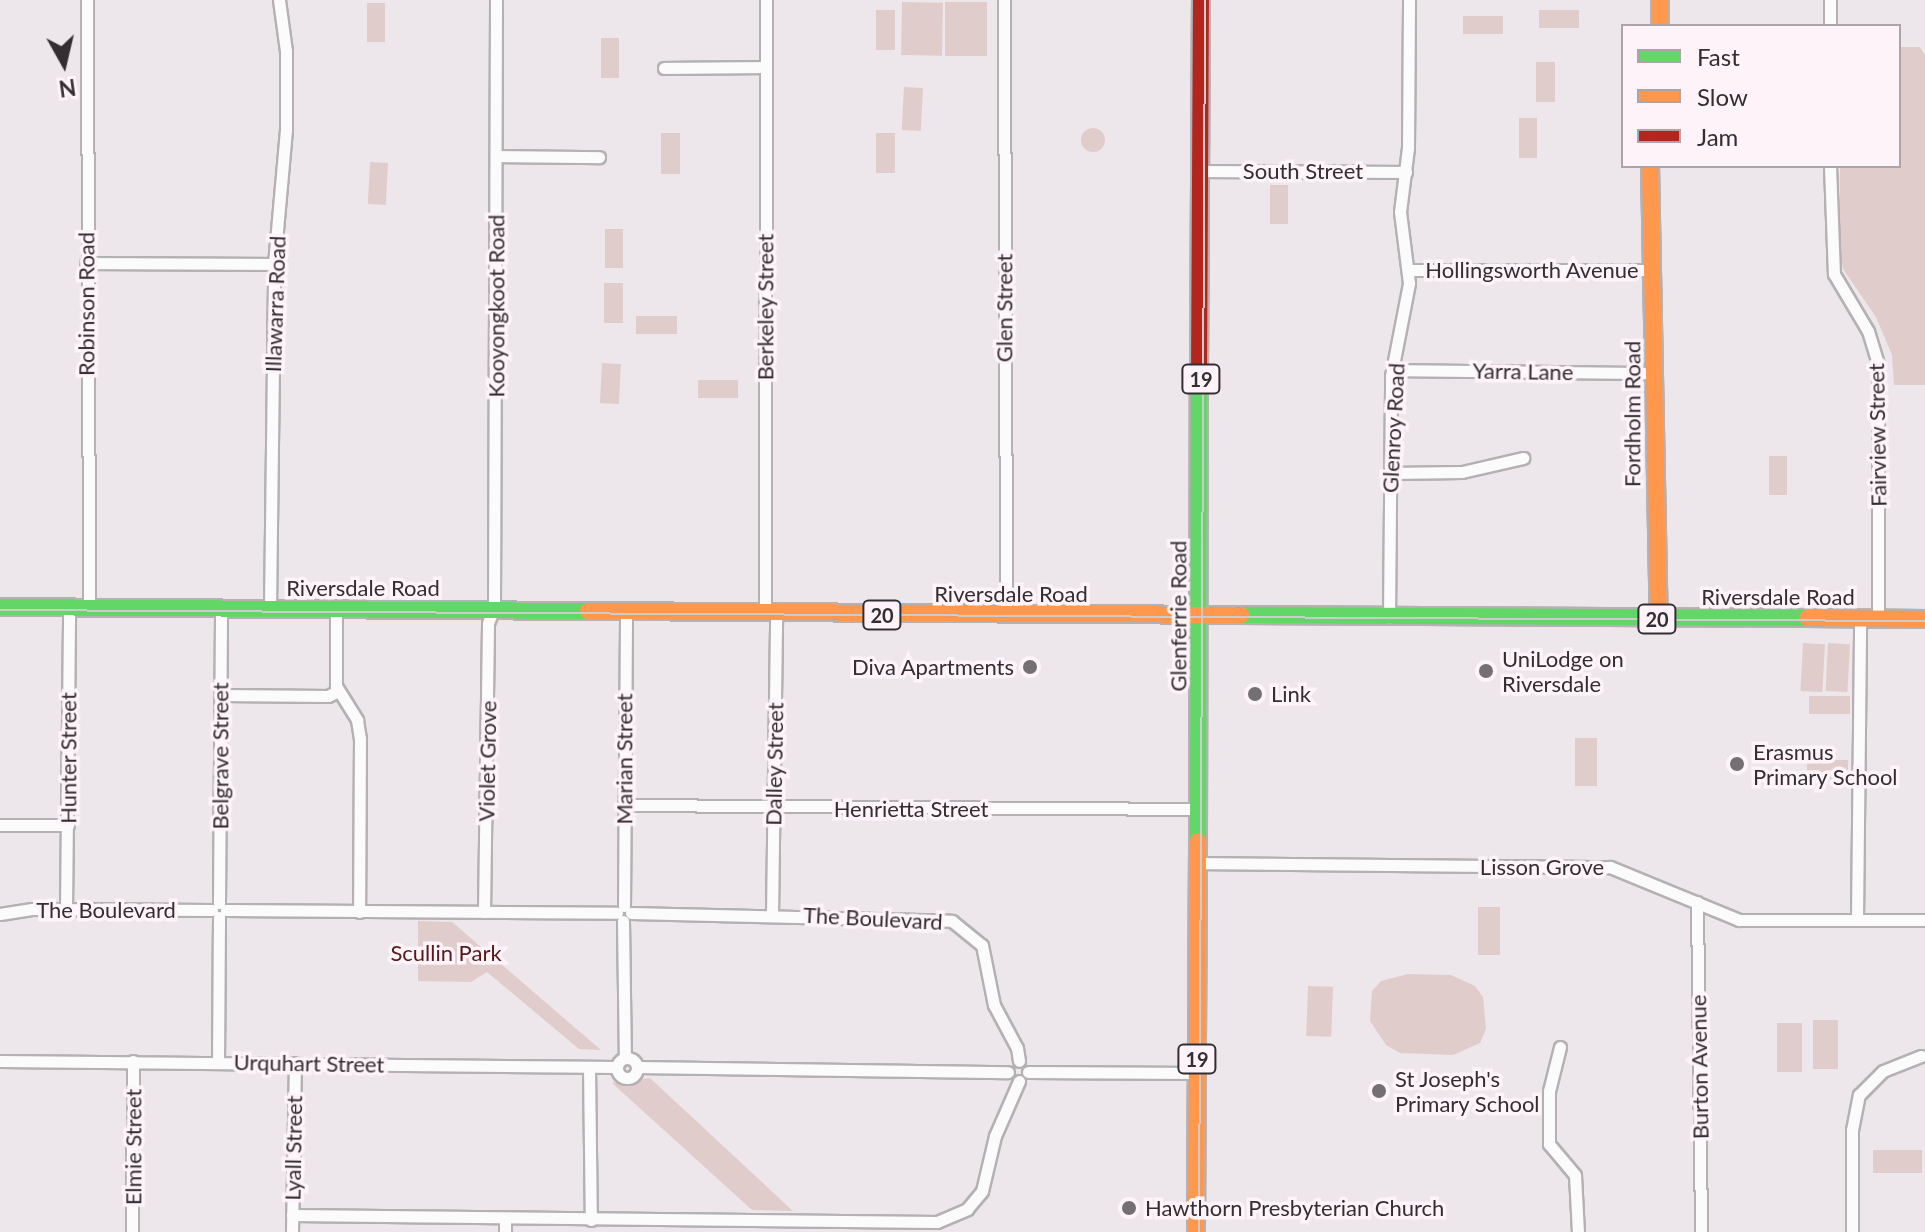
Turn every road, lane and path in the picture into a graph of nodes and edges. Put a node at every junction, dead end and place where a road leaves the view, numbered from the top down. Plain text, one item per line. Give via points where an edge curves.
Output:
1 (87, 0) edge
2 (279, 0) edge
3 (496, 0) edge
4 (766, 0) edge
5 (1004, 0) edge
6 (1201, 0) edge
7 (1409, 0) edge
8 (1650, 0) edge
9 (1660, 0) edge
10 (1830, 0) edge
11 (1650, 24) edge
12 (1660, 24) edge
13 (1830, 24) edge
14 (765, 67) junction
15 (664, 68) dead end
16 (496, 156) junction
17 (599, 157) dead end
18 (1650, 168) edge
19 (1659, 168) edge
20 (1830, 168) edge
21 (1201, 171) junction
22 (1406, 172) junction
23 (86, 263) junction
24 (274, 264) junction
25 (1409, 270) junction
26 (1654, 270) junction
27 (1392, 370) junction
28 (1654, 373) junction
29 (1523, 458) dead end
30 (1390, 473) junction
31 (0, 607) edge
32 (69, 608) junction
33 (89, 608) junction
34 (221, 609) junction
35 (270, 609) junction
36 (336, 610) junction
37 (493, 611) junction
38 (626, 613) junction
39 (770, 614) junction
40 (1006, 616) junction
41 (1200, 617) junction
42 (1389, 618) junction
43 (1653, 619) junction
44 (1860, 619) junction
45 (1878, 619) junction
46 (1925, 619) edge
47 (338, 691) junction
48 (221, 695) junction
49 (624, 805) junction
50 (773, 808) junction
51 (1199, 809) junction
52 (0, 825) edge
53 (68, 825) junction
54 (1198, 867) junction
55 (1697, 902) junction
56 (66, 909) junction
57 (219, 910) junction
58 (359, 912) junction
59 (484, 912) junction
60 (624, 913) junction
61 (0, 914) edge
62 (772, 914) junction
63 (1857, 920) junction
64 (1925, 920) edge
65 (1560, 1047) dead end
66 (1921, 1056) dead end
67 (0, 1061) edge
68 (133, 1061) junction
69 (1019, 1061) junction
70 (218, 1062) junction
71 (621, 1062) junction
72 (295, 1063) junction
73 (589, 1067) junction
74 (637, 1067) junction
75 (1008, 1072) junction
76 (1028, 1072) junction
77 (1197, 1073) junction
78 (1019, 1081) junction
79 (292, 1215) junction
80 (591, 1220) junction
81 (505, 1226) edge
82 (699, 1226) edge
83 (132, 1232) edge
84 (292, 1232) edge
85 (1196, 1232) edge
86 (1578, 1232) edge
87 (1701, 1232) edge
88 (1852, 1232) edge

1 - 23 street, Robinson Road
2 - 24 street, Illawarra Road via 287,61 286,130
3 - 16 street, Kooyongkoot Road
4 - 14 street, Berkeley Street
5 - 40 street, Glen Street
6 - 21 main road, Glenferrie Road / 19
7 - 22 street, Glenroy Road
8 - 11 main road
9 - 12 main road
10 - 13 street
14 - 15 street
14 - 39 street, Berkeley Street
16 - 17 street
16 - 37 street, Kooyongkoot Road
18 - 26 main road, Fordholm Road
19 - 26 main road, Fordholm Road
20 - 45 street, Fairview Street via 1834,274 1868,331 1878,364
21 - 22 street, South Street
21 - 41 main road, Glenferrie Road / 19
22 - 25 street, Glenroy Road via 1400,224
23 - 24 street
23 - 33 street, Robinson Road
24 - 35 street, Illawarra Road
25 - 26 street, Hollingsworth Avenue
25 - 27 street, Glenroy Road via 1406,314
26 - 28 main road, Fordholm Road
27 - 28 street, Yarra Lane
27 - 30 street, Glenroy Road
28 - 43 main road, Fordholm Road
29 - 30 street via 1462,472
30 - 42 street, Glenroy Road
31 - 32 main road, Riversdale Road / 20
32 - 33 main road, Riversdale Road / 20
32 - 53 street, Hunter Street
33 - 34 main road, Riversdale Road / 20
34 - 35 main road, Riversdale Road / 20
34 - 48 street, Belgrave Street
35 - 36 main road, Riversdale Road / 20
36 - 37 main road, Riversdale Road / 20
36 - 47 street
37 - 38 main road, Riversdale Road / 20
37 - 59 street, Violet Grove via 488,623
38 - 39 main road, Riversdale Road / 20
38 - 49 street, Marian Street
39 - 40 main road, Riversdale Road / 20
39 - 50 street, Dalley Street
40 - 41 main road, Riversdale Road / 20
41 - 42 main road, Riversdale Road / 20
41 - 51 main road, Glenferrie Road / 19
42 - 43 main road, Riversdale Road / 20
43 - 44 main road, Riversdale Road / 20
44 - 45 main road, Riversdale Road / 20
44 - 63 street
45 - 46 main road, Riversdale Road / 20
47 - 48 street via 325,696
47 - 58 street via 357,720 360,738
48 - 57 street, Belgrave Street
49 - 50 street, Henrietta Street
49 - 60 street, Marian Street
50 - 51 street, Henrietta Street
50 - 62 street, Dalley Street
51 - 54 main road, Glenferrie Road / 19
52 - 53 street
53 - 56 street, Hunter Street
54 - 55 street, Lisson Grove via 1610,867
54 - 77 main road, Glenferrie Road / 19
55 - 63 street, Lisson Grove via 1745,921
55 - 87 street, Burton Avenue
56 - 57 street, The Boulevard
56 - 61 street, The Boulevard
57 - 58 street, The Boulevard
57 - 70 street, Belgrave Street
58 - 59 street, The Boulevard
59 - 60 street, The Boulevard
60 - 62 street, The Boulevard
60 - 71 street, Marian Street
62 - 69 street, The Boulevard via 952,921 982,945 994,1005
63 - 64 street, Lisson Grove
65 - 86 street via 1549,1091 1549,1144 1575,1175
66 - 88 street via 1883,1071 1859,1095 1852,1130
67 - 68 street, Urquhart Street
68 - 70 street, Urquhart Street
68 - 83 street, Elmie Street
69 - 75 street
69 - 76 street, The Boulevard
70 - 72 street, Urquhart Street
71 - 73 street, Urquhart Street
71 - 74 street
71 - 74 street, Urquhart Street via 627,1077
72 - 73 street, Urquhart Street
72 - 79 street, Lyall Street
73 - 80 street
74 - 75 street
75 - 78 street
76 - 77 street
76 - 78 street
77 - 85 main road, Glenferrie Road / 19
78 - 82 street via 995,1136 982,1191 958,1215 921,1223
79 - 81 street
79 - 84 street, Lyall Street
80 - 81 street
80 - 82 street

